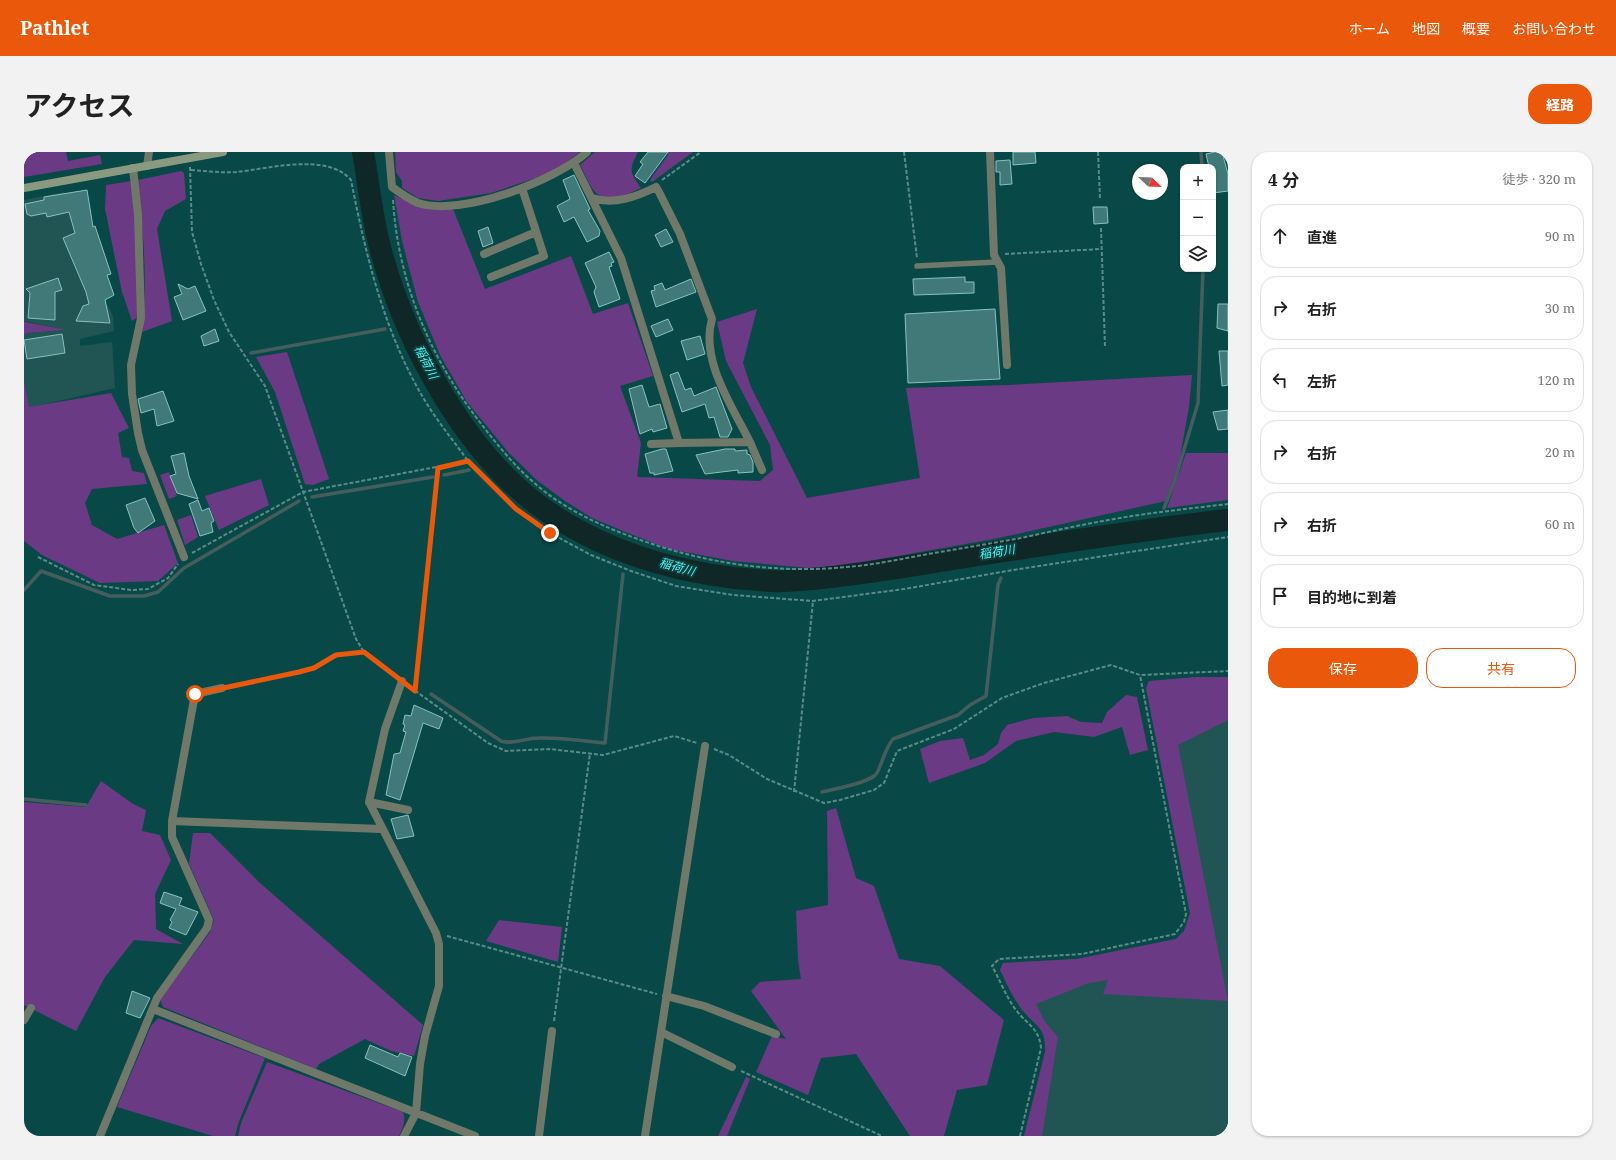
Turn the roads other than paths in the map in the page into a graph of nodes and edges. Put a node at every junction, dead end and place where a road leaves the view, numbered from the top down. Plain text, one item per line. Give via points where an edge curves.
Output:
1 (148, 152) edge
2 (223, 152) edge
3 (389, 152) edge
4 (587, 152) edge
5 (990, 152) edge
6 (574, 164) junction
7 (146, 166) junction
8 (133, 168) junction
9 (24, 188) edge
10 (522, 188) junction
11 (592, 198) junction
12 (536, 232) junction
13 (484, 254) dead end
14 (996, 258) junction
15 (918, 266) road end
16 (491, 277) dead end
17 (1007, 365) dead end
18 (750, 442) junction
19 (679, 443) junction
20 (651, 444) dead end
21 (762, 470) dead end
22 (184, 557) road end
23 (402, 681) road end
24 (222, 688) road end
25 (705, 746) road end
26 (369, 802) junction
27 (408, 810) dead end
28 (172, 821) junction
29 (381, 829) junction
30 (666, 996) junction
31 (31, 1008) dead end
32 (153, 1009) junction
33 (24, 1020) edge
34 (552, 1031) road end
35 (660, 1032) junction
36 (776, 1034) dead end
37 (732, 1068) road end
38 (416, 1113) junction
39 (100, 1136) edge
40 (404, 1136) edge
41 (475, 1136) edge
42 (539, 1136) edge
43 (645, 1136) edge

1 - 7 street
2 - 7 main road
3 - 10 street via 392,187 418,202 430,205 467,203
4 - 6 street
5 - 14 street
6 - 10 street
6 - 11 street
7 - 8 main road
8 - 9 main road
8 - 22 street via 138,215 141,318 131,365 132,394 142,450
10 - 12 street
11 - 18 street via 612,202 656,187 680,234 712,319 709,329 710,354 715,372
11 - 19 street via 622,258
12 - 13 street
12 - 16 street via 544,256
14 - 15 lane
14 - 17 street via 1001,268
18 - 19 street
18 - 21 street
19 - 20 street
23 - 26 street via 385,729
24 - 28 street via 195,694
25 - 30 street
26 - 27 street
26 - 29 street
28 - 29 street
28 - 32 street via 172,837 209,920 207,928 157,998
29 - 38 street via 403,865 439,944 439,986 425,1036
30 - 35 street
30 - 36 street via 704,1006
31 - 33 street
32 - 38 street
32 - 39 street
34 - 42 street
35 - 37 street
35 - 43 street
38 - 40 street
38 - 41 street

